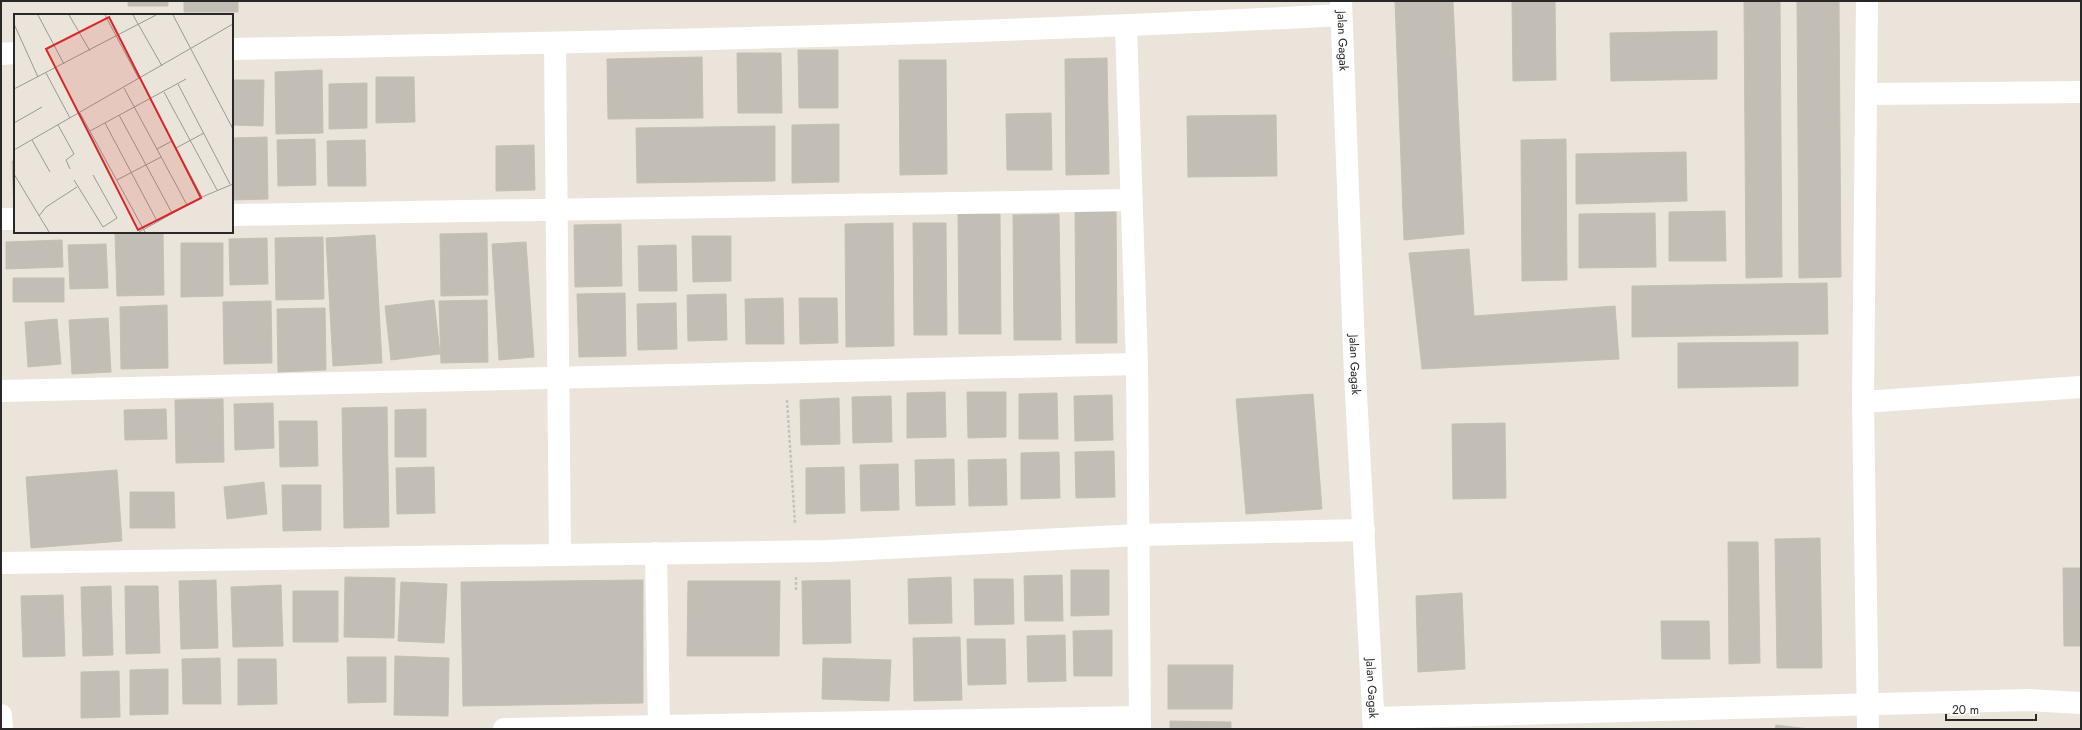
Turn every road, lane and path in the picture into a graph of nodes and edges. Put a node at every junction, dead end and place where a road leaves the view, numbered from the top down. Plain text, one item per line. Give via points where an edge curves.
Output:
1 (1867, 1) edge
2 (1341, 8) edge
3 (1126, 26) junction
4 (555, 43) junction
5 (233, 49) edge
6 (14, 53) edge
7 (1, 54) edge
8 (2081, 92) edge
9 (1866, 94) junction
10 (1132, 200) junction
11 (556, 210) junction
12 (233, 215) edge
13 (1, 219) edge
14 (14, 219) edge
15 (1137, 364) junction
16 (785, 373) junction
17 (557, 379) junction
18 (2081, 387) edge
19 (1, 391) edge
20 (1863, 402) junction
21 (1364, 530) junction
22 (1138, 535) junction
23 (796, 551) junction
24 (656, 553) junction
25 (560, 555) junction
26 (1, 563) edge
27 (796, 590) dead end
28 (2081, 703) edge
29 (1867, 705) junction
30 (1, 714) edge
31 (1139, 723) edge
32 (1373, 723) edge
33 (659, 726) junction
34 (571, 728) edge
35 (2, 729) edge
36 (504, 729) edge
37 (1868, 729) edge

1 - 9 street
2 - 3 street
2 - 21 street, Jalan Gagak via 1355,375
3 - 4 street
3 - 10 street
4 - 5 street
4 - 11 street
6 - 7 street
8 - 9 street
9 - 20 street
10 - 11 street
10 - 15 street
11 - 12 street
11 - 17 street
13 - 14 street
15 - 16 street
15 - 22 street
16 - 17 street
16 - 23 path
17 - 19 street
17 - 25 street
18 - 20 street
20 - 29 street
21 - 22 street
21 - 32 street, Jalan Gagak
22 - 23 street
22 - 31 street
23 - 24 street
23 - 27 path
24 - 25 street
24 - 33 street
25 - 26 street
28 - 29 street via 2028,700
29 - 32 street
29 - 37 street
30 - 35 street
31 - 33 street
33 - 34 street
34 - 36 street

